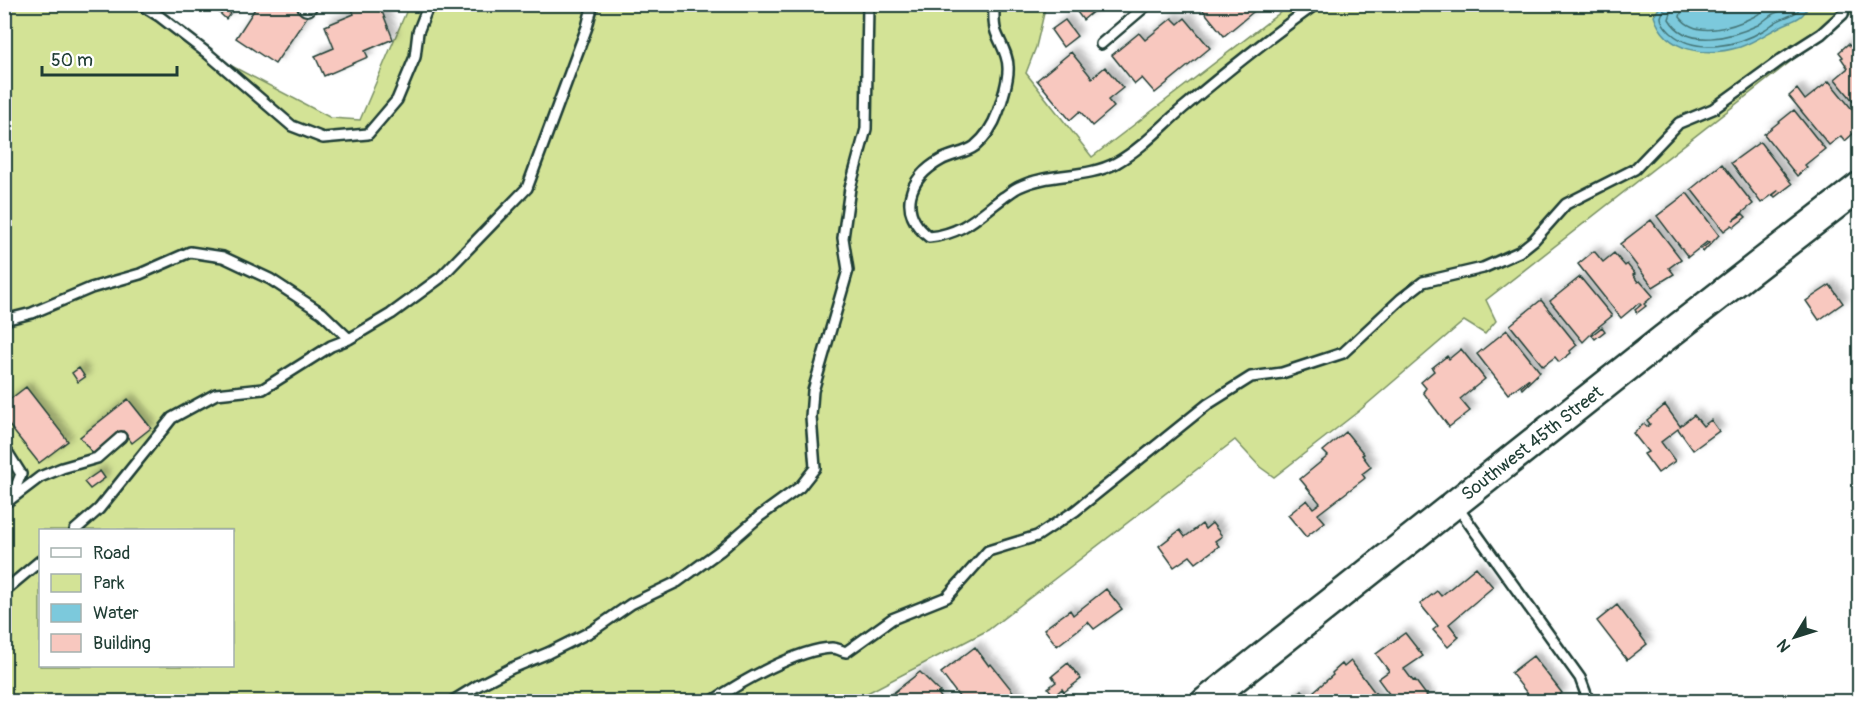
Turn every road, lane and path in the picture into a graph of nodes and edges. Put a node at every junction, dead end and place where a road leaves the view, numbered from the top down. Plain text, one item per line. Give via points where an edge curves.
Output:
1 (140, 4) edge
2 (429, 4) edge
3 (593, 4) edge
4 (868, 4) edge
5 (994, 4) edge
6 (1148, 4) edge
7 (1316, 4) edge
8 (1845, 4) edge
9 (1101, 44) dead end
10 (1860, 186) edge
11 (4, 320) edge
12 (350, 339) junction
13 (121, 437) dead end
14 (4, 447) edge
15 (8, 501) edge
16 (1455, 504) junction
17 (77, 529) edge
18 (39, 562) edge
19 (4, 591) edge
20 (451, 702) edge
21 (711, 702) edge
22 (1205, 702) edge
23 (1589, 702) edge

1 - 2 lane via 207,53 292,126 323,138 368,134 397,100 415,57 418,32
3 - 12 lane via 527,188 440,278
4 - 20 lane via 866,129 850,188 843,238 848,270 813,391 815,468 800,487 677,582 631,604 592,631 485,681
5 - 7 lane via 995,31 1009,67 998,110 989,133 973,148 924,171 912,190 909,206 918,228 929,237 964,228 1019,187 1113,165 1135,152 1271,35
6 - 9 lane
8 - 21 lane via 1843,14 1821,34 1713,109 1679,123 1635,169 1566,204 1519,252 1483,268 1423,282 1343,353 1282,373 1251,376 1208,404 1075,511 1037,536 988,551 947,597 892,619 846,652 833,648 805,654 747,678
10 - 16 street, Southwest 45th Street
11 - 12 lane via 140,274 190,252 223,257 270,279 322,313
12 - 17 lane via 331,346 263,389 216,394 172,418 99,509
13 - 15 lane via 97,458 40,477
14 - 15 lane via 21,474
16 - 22 street, Southwest 45th Street
16 - 23 lane via 1580,678
18 - 19 lane

